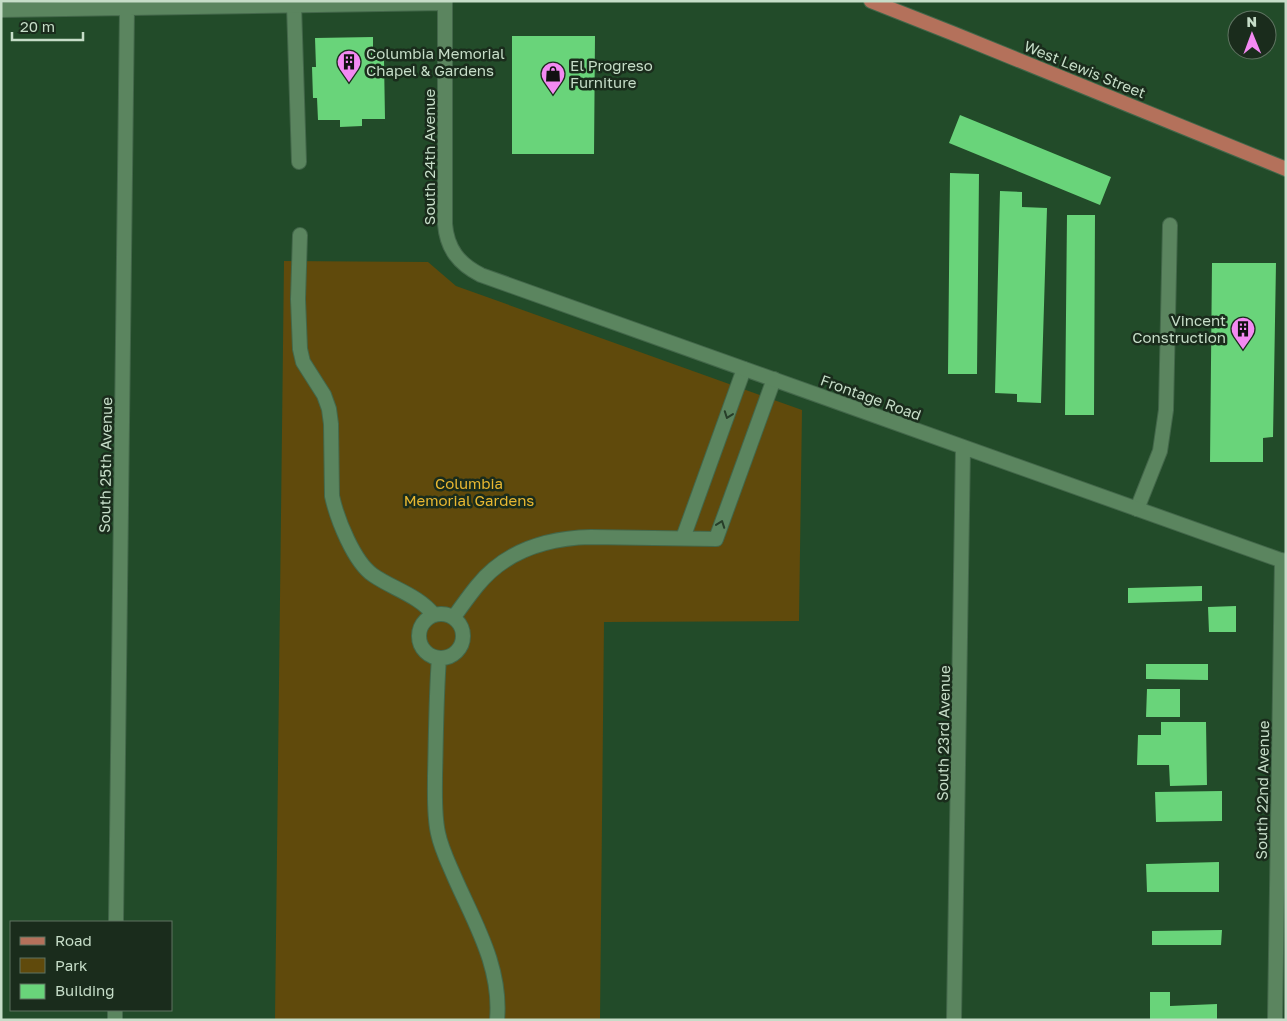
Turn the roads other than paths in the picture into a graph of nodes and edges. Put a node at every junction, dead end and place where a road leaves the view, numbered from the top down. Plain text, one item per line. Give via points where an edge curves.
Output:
1 (871, 1) edge
2 (445, 2) edge
3 (294, 5) junction
4 (127, 8) junction
5 (1, 10) edge
6 (299, 162) dead end
7 (1286, 169) edge
8 (1170, 226) dead end
9 (300, 235) dead end
10 (453, 251) joint
11 (744, 369) junction
12 (774, 379) junction
13 (963, 447) junction
14 (1137, 509) junction
15 (683, 538) junction
16 (1284, 561) edge
17 (434, 615) junction
18 (454, 617) junction
19 (439, 658) junction
20 (116, 921) edge
21 (497, 1020) edge
22 (954, 1020) edge
23 (1275, 1020) edge

1 - 7 main road, West Lewis Street
2 - 3 street
2 - 10 street, South 24th Avenue via 445,224 446,240
3 - 4 street
3 - 6 street
4 - 5 street
4 - 20 street, South 25th Avenue
8 - 14 street via 1166,410 1160,451
9 - 17 street via 300,349 303,362 329,409 335,508 364,567 372,575 419,600
10 - 11 street, Frontage Road via 469,269 481,275
11 - 12 street, Frontage Road
11 -> 15 street
12 - 13 street, Frontage Road
15 -> 12 street via 716,539
13 - 14 street, Frontage Road
13 - 22 street, South 23rd Avenue
14 - 16 street, Frontage Road
15 - 18 street via 571,537 535,546 511,556 494,568
16 - 23 street, South 22nd Avenue
17 - 18 street
17 - 19 street via 425,621 419,635 423,650
18 - 19 street via 462,628 464,642 456,654
19 - 21 street via 437,832 493,969

